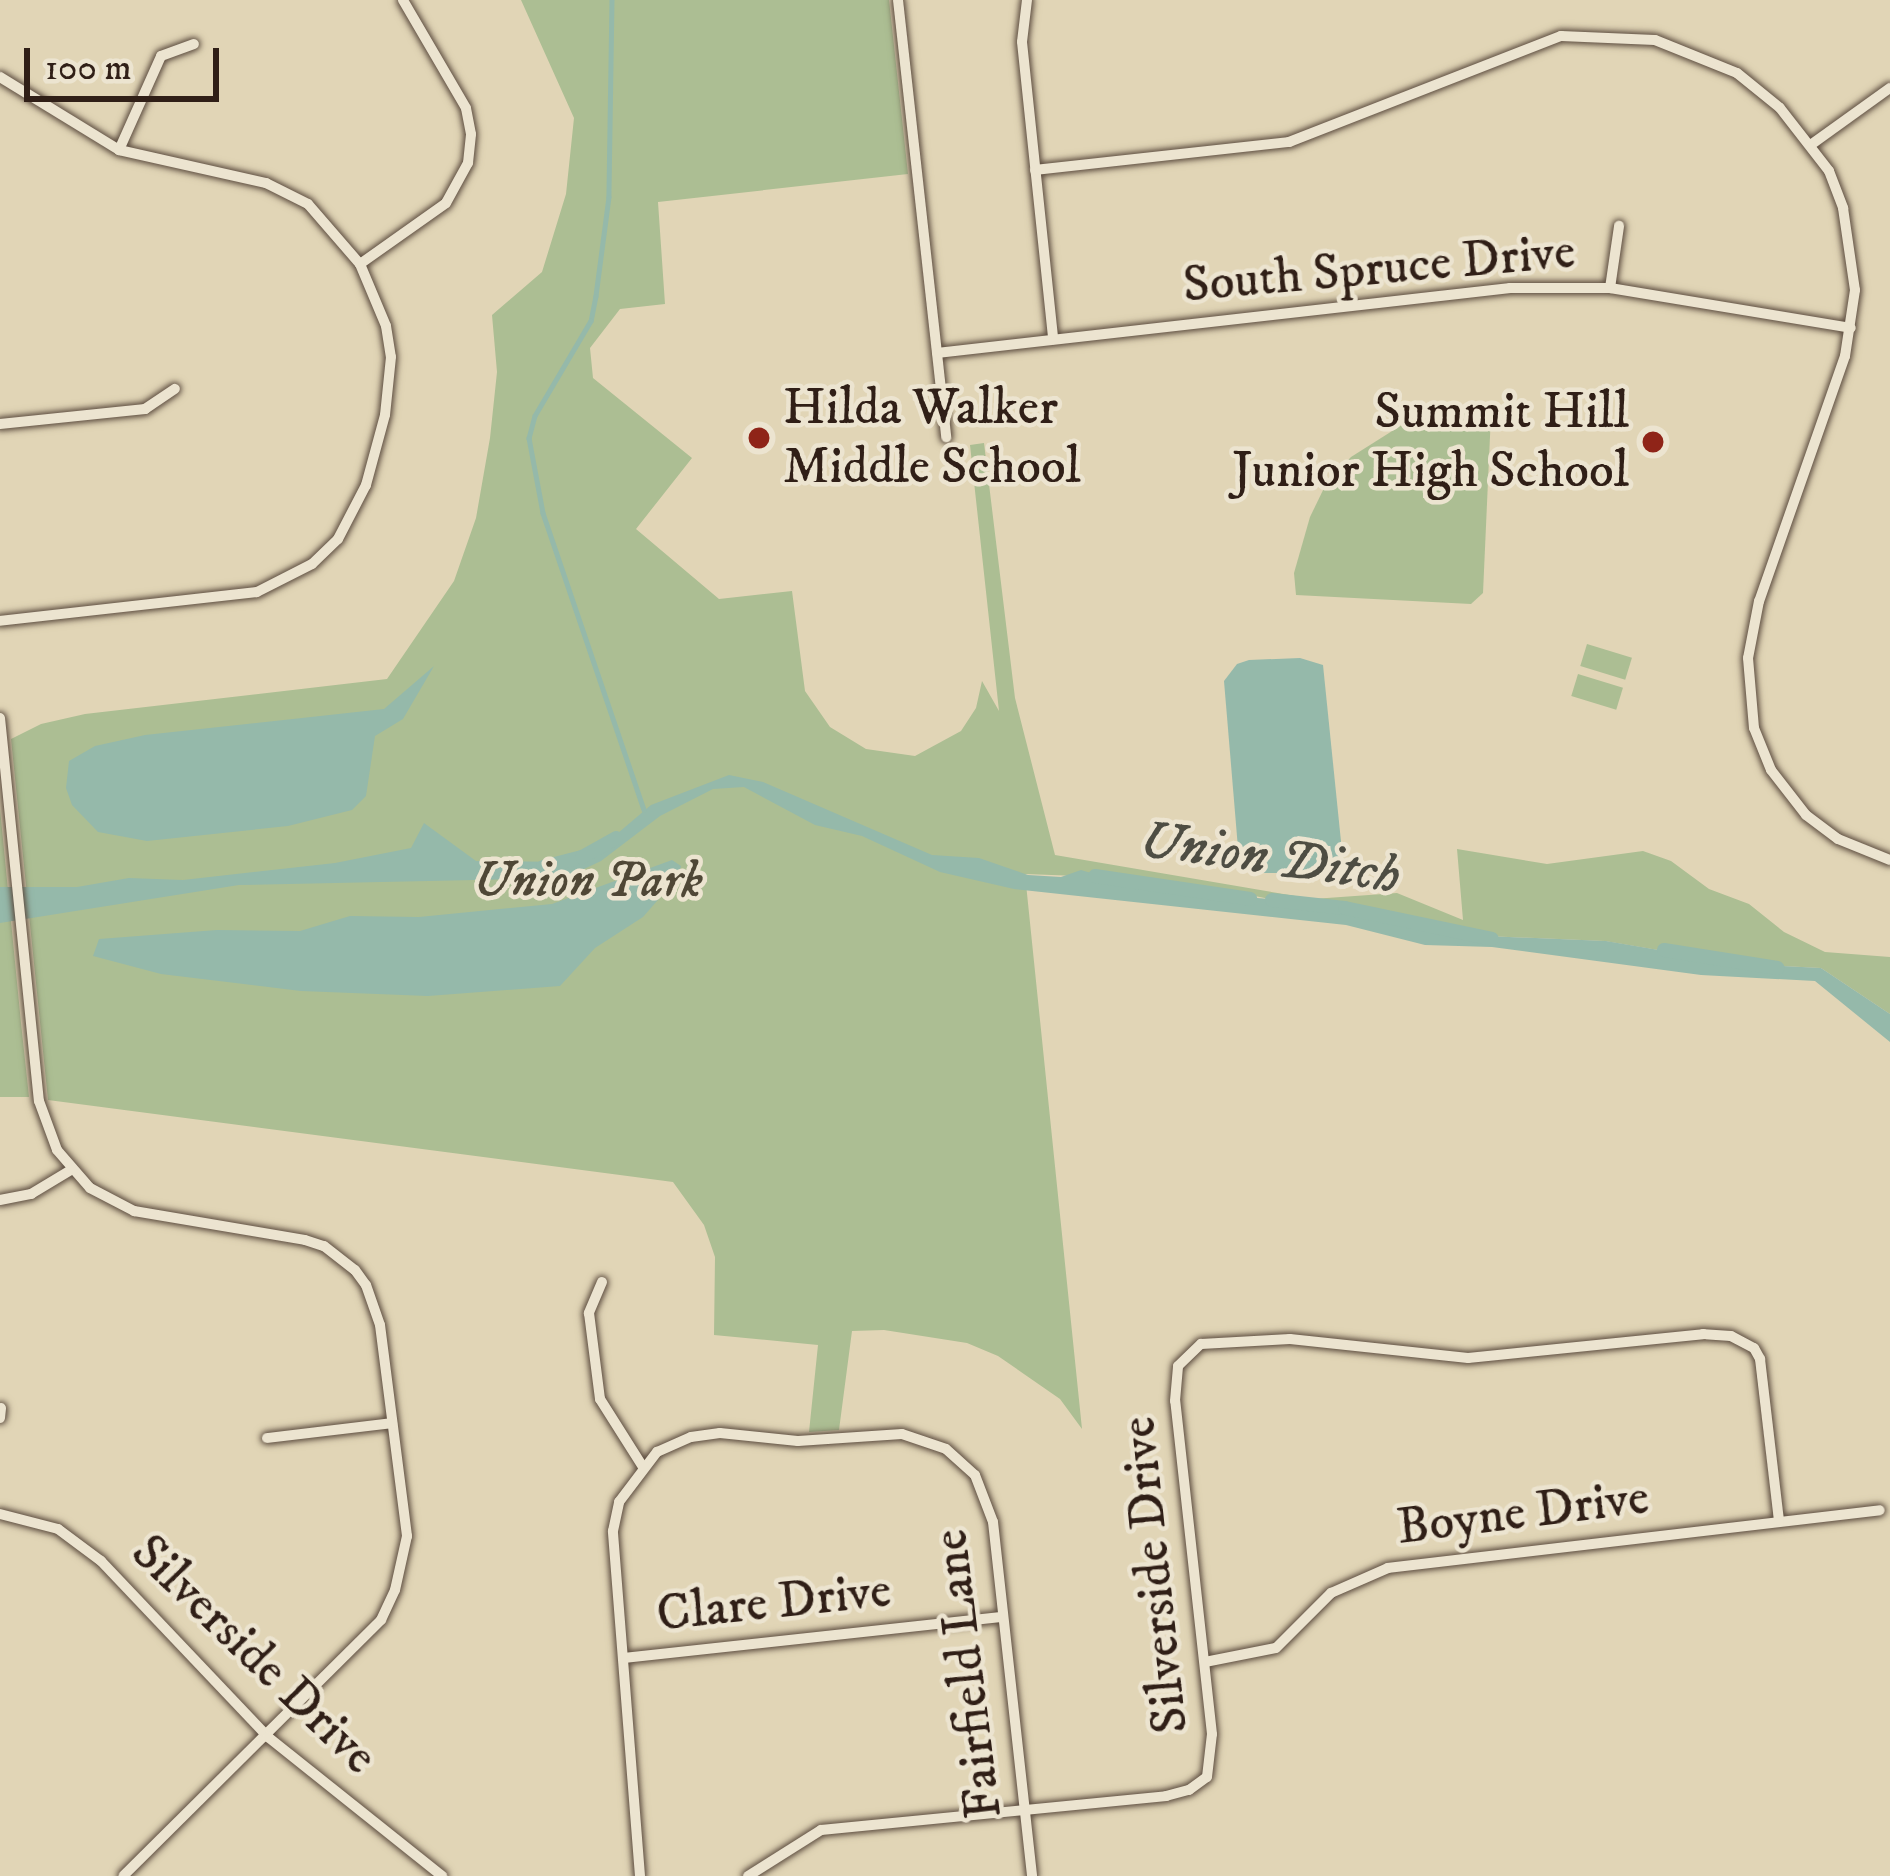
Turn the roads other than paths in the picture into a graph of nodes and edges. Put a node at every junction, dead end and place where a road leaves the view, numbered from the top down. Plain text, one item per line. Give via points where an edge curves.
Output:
1 (403, 0) edge
2 (898, 0) edge
3 (1027, 0) edge
4 (194, 44) dead end
5 (0, 77) edge
6 (1890, 88) edge
7 (1812, 144) junction
8 (119, 150) junction
9 (1035, 170) junction
10 (1618, 226) dead end
11 (360, 264) junction
12 (1610, 288) junction
13 (1851, 328) junction
14 (1053, 339) junction
15 (937, 353) junction
16 (175, 389) dead end
17 (0, 424) edge
18 (946, 437) dead end
19 (0, 621) edge
20 (0, 718) edge
21 (1890, 860) edge
22 (71, 1170) junction
23 (0, 1200) edge
24 (602, 1282) dead end
25 (1, 1408) edge
26 (0, 1418) edge
27 (392, 1423) junction
28 (267, 1438) dead end
29 (643, 1467) junction
30 (1880, 1510) dead end
31 (0, 1514) edge
32 (1779, 1521) junction
33 (1003, 1617) junction
34 (624, 1658) junction
35 (1205, 1662) junction
36 (268, 1737) junction
37 (1024, 1811) junction
38 (123, 1876) edge
39 (442, 1876) edge
40 (640, 1876) edge
41 (748, 1876) edge
42 (1032, 1876) edge

1 - 11 street via 466,108 467,163 446,203
2 - 15 street
3 - 9 street via 1022,42
4 - 8 street via 161,56
5 - 8 street
6 - 7 street
7 - 9 street via 1736,73 1655,40 1608,34 1527,46 1288,142
7 - 13 street via 1843,208 1856,290
8 - 11 street via 266,183 308,204
9 - 14 street
10 - 12 street
11 - 19 street via 386,326 391,383 366,485 330,546 257,592
12 - 13 street, South Spruce Drive
12 - 14 street, South Spruce Drive via 1510,287
13 - 21 street via 1759,601 1748,658 1751,702 1762,751 1784,792 1838,839
14 - 15 street, South Spruce Drive
15 - 18 street
16 - 17 street via 145,409
20 - 22 street via 39,1101
22 - 23 street via 31,1194
22 - 27 street via 134,1211 305,1240 342,1257 375,1304
24 - 29 street via 589,1313 599,1399
25 - 26 street
27 - 28 street
27 - 36 street via 406,1536 395,1590 381,1620
29 - 33 street, Fairfield Lane via 657,1452 720,1432 798,1441 902,1435 946,1449 987,1498
29 - 34 street via 613,1531
30 - 32 street, Boyne Drive
31 - 36 street, Silverside Drive via 58,1529 101,1561
32 - 35 street, Boyne Drive via 1367,1573 1331,1593 1276,1648
32 - 35 street, Silverside Drive via 1760,1359 1731,1336 1468,1358 1290,1339 1216,1340 1187,1353 1175,1382
33 - 34 street, Clare Drive
33 - 37 street, Fairfield Lane
34 - 40 street
35 - 37 street, Silverside Drive via 1207,1777 1166,1796
36 - 38 street
36 - 39 street, Silverside Drive
37 - 41 street, Silverside Drive via 821,1830
37 - 42 street, Fairfield Lane

